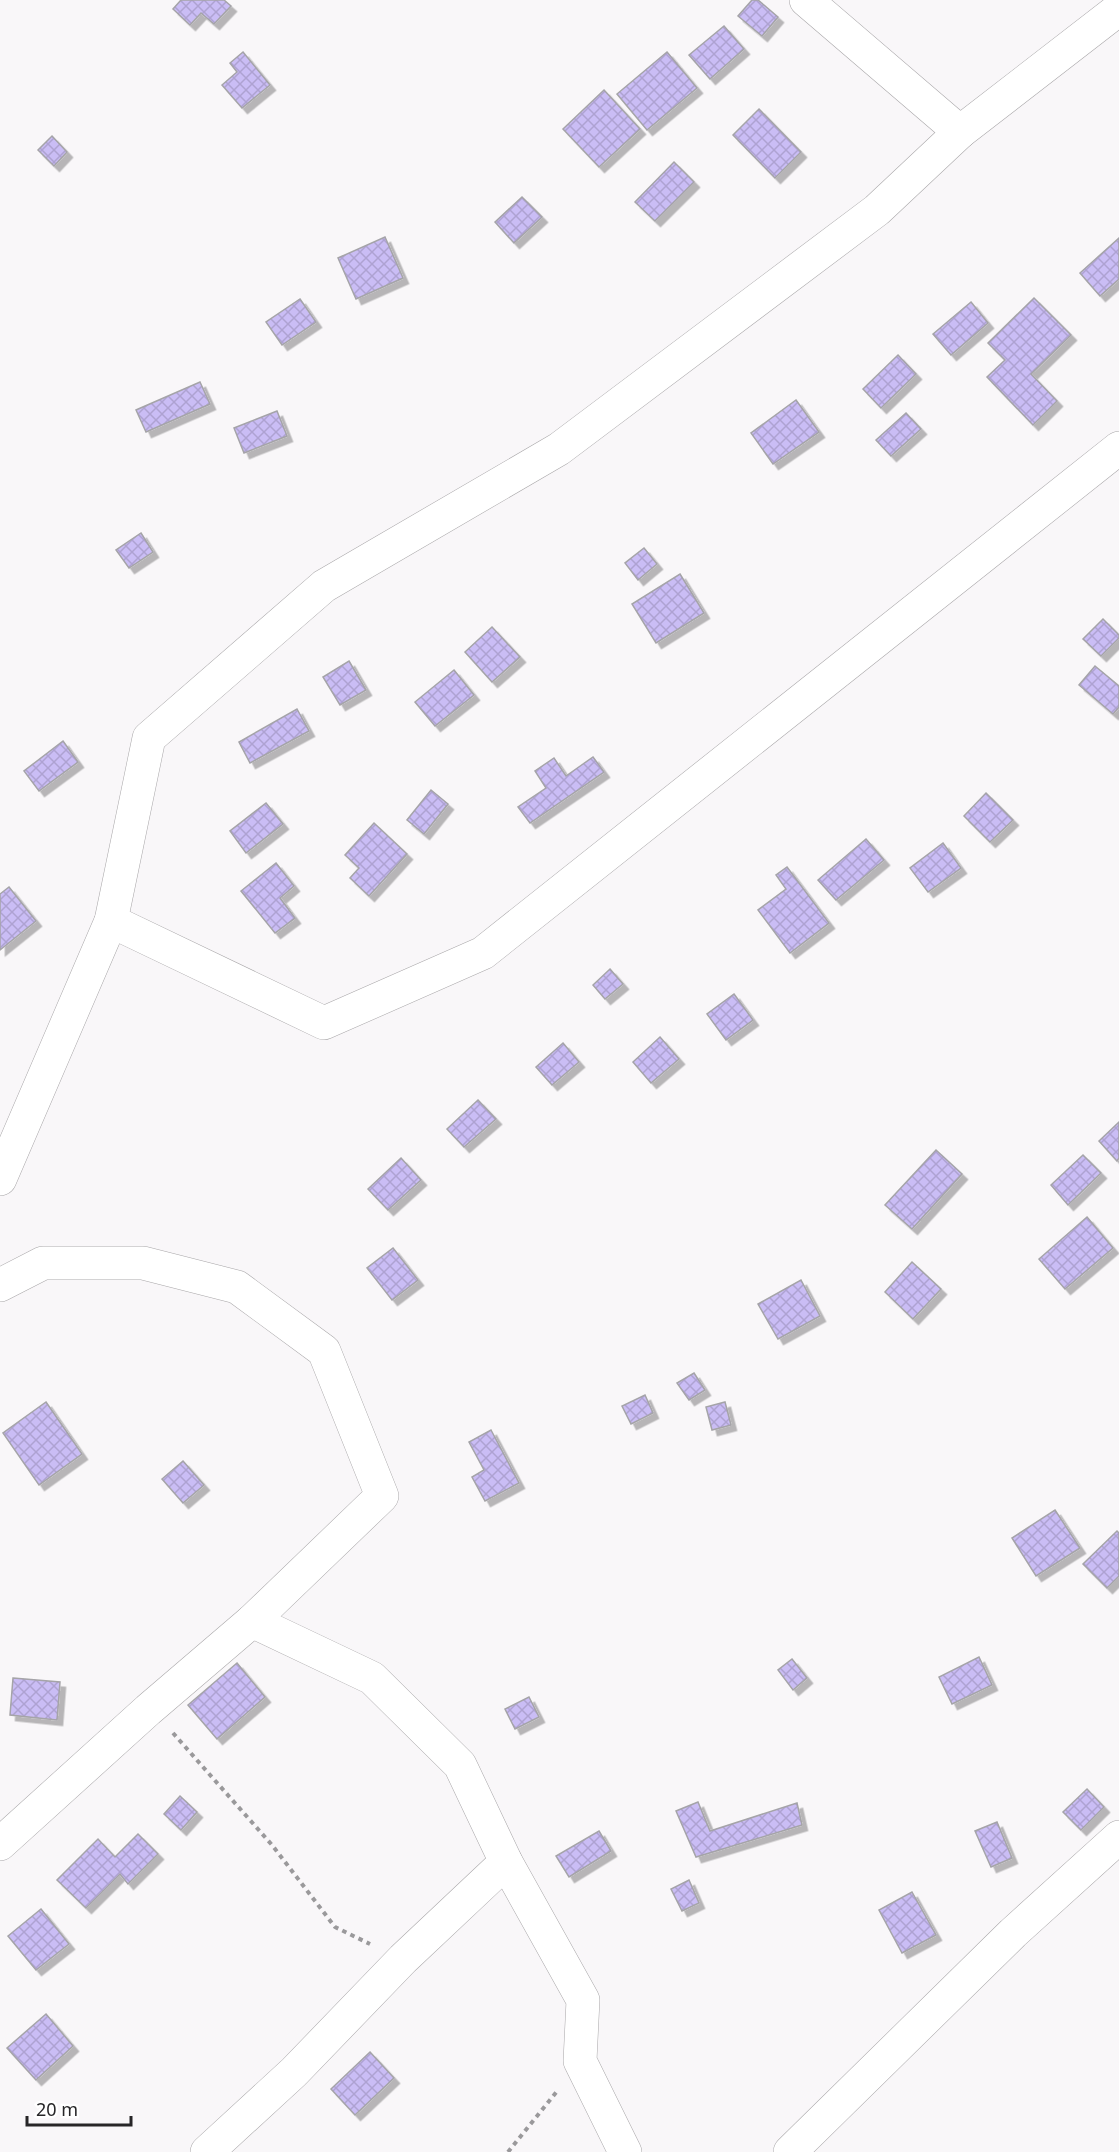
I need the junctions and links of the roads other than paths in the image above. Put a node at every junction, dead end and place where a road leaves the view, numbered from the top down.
1 (806, 0) edge
2 (1117, 14) edge
3 (960, 132) junction
4 (1119, 448) edge
5 (111, 921) junction
6 (0, 1179) edge
7 (0, 1285) edge
8 (252, 1621) junction
9 (1119, 1837) edge
10 (0, 1844) edge
11 (506, 1862) junction
12 (207, 2152) edge
13 (625, 2152) edge
14 (790, 2152) edge

1 - 3 street
2 - 3 street
3 - 5 street
4 - 5 street
5 - 6 street
7 - 8 street
8 - 10 street
8 - 11 street
9 - 14 street
11 - 12 street
11 - 13 street

